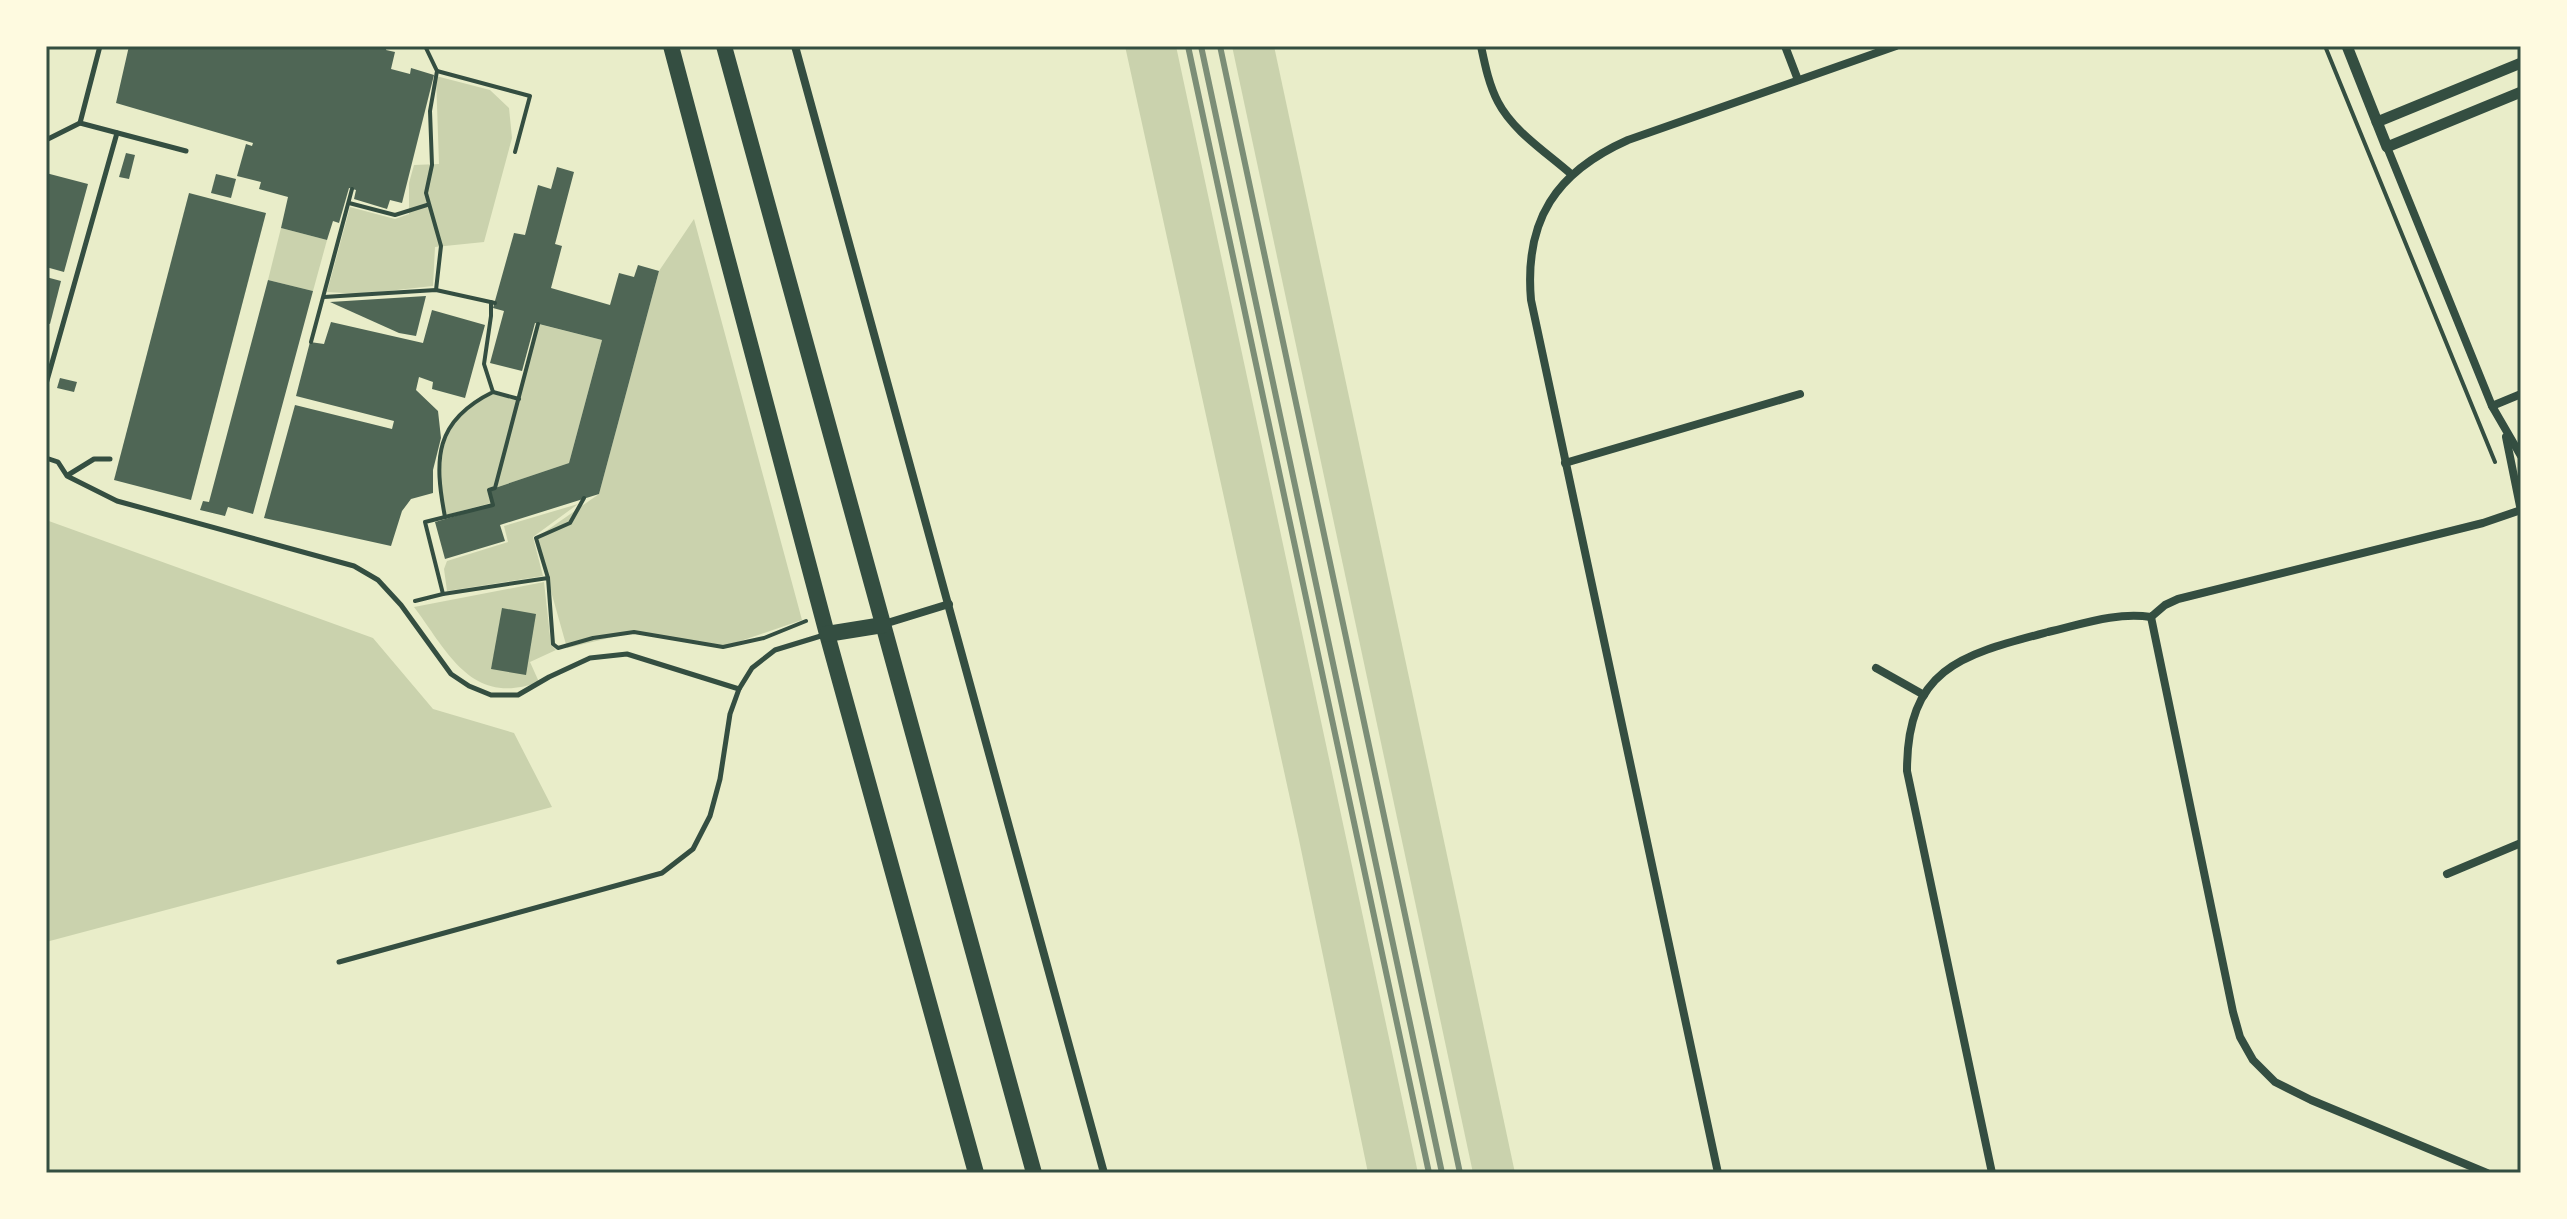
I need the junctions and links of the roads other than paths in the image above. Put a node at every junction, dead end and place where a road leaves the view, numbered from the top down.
1 (100, 46) edge
2 (671, 46) edge
3 (724, 46) edge
4 (795, 46) edge
5 (1481, 46) edge
6 (1785, 46) edge
7 (1896, 46) edge
8 (2347, 46) edge
9 (2521, 63) edge
10 (1798, 80) junction
11 (2521, 92) edge
12 (2377, 122) junction
13 (80, 123) junction
14 (117, 133) junction
15 (46, 140) edge
16 (2387, 147) junction
17 (186, 151) dead end
18 (1571, 174) junction
19 (46, 384) edge
20 (1800, 394) dead end
21 (2521, 394) edge
22 (2492, 406) junction
23 (2505, 432) junction
24 (2521, 456) edge
25 (46, 458) edge
26 (110, 459) dead end
27 (1565, 463) junction
28 (67, 476) junction
29 (2521, 510) edge
30 (949, 604) junction
31 (2151, 617) junction
32 (883, 625) junction
33 (827, 634) junction
34 (1876, 668) dead end
35 (739, 689) junction
36 (1924, 695) junction
37 (2521, 843) edge
38 (2447, 874) dead end
39 (339, 962) dead end
40 (976, 1173) edge
41 (1034, 1173) edge
42 (1104, 1173) edge
43 (1718, 1173) edge
44 (1992, 1173) edge
45 (2487, 1173) edge

1 - 13 lane
2 - 33 highway
3 - 32 highway
4 - 30 street
5 - 18 street
6 - 10 street
7 - 10 street
8 - 12 street
9 - 12 street
10 - 18 street
11 - 16 street
12 - 16 street
13 - 14 lane
13 - 15 lane
14 - 17 lane
14 - 19 lane
16 - 22 street
18 - 27 street
20 - 27 street
21 - 22 street
22 - 23 street
23 - 24 street
23 - 29 street
25 - 28 lane
26 - 28 lane
27 - 43 street
28 - 35 lane
29 - 31 street
30 - 32 street
30 - 42 street
31 - 36 street
31 - 45 street
32 - 33 highway
32 - 41 highway
33 - 35 lane
33 - 40 highway
34 - 36 street
35 - 39 lane
36 - 44 street
37 - 38 street

